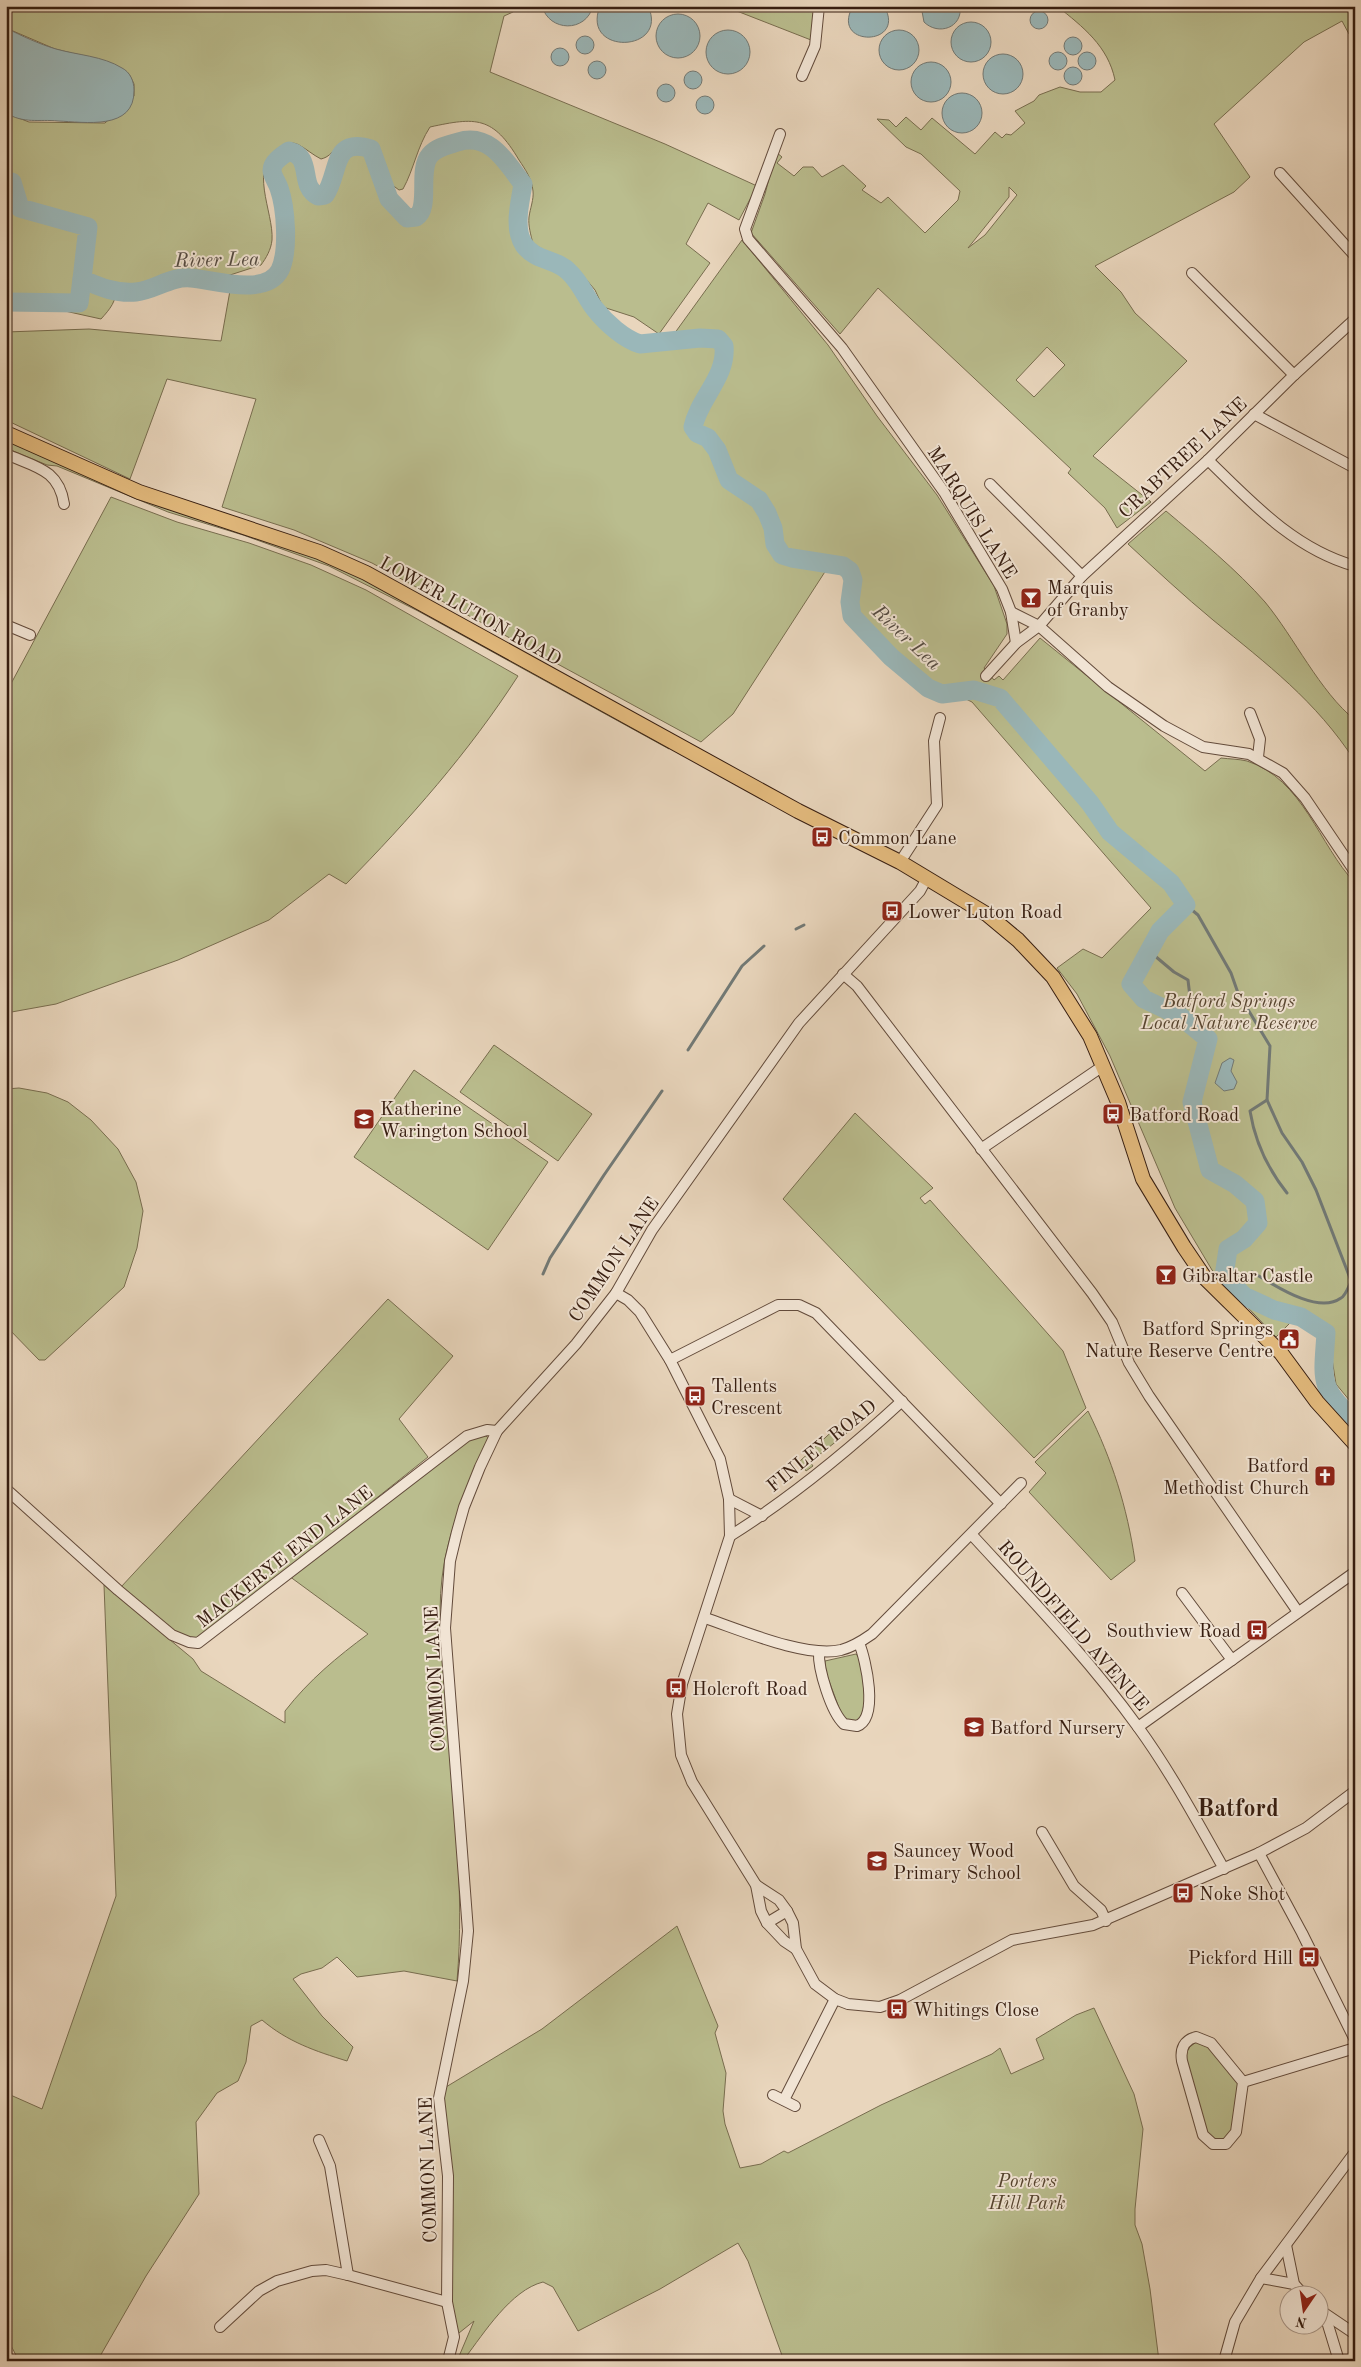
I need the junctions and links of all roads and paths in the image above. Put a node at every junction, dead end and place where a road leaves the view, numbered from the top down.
1 (819, 6) edge
2 (802, 76) dead end
3 (780, 134) dead end
4 (1280, 173) dead end
5 (1355, 256) edge
6 (1192, 273) dead end
7 (1355, 319) edge
8 (1294, 375) junction
9 (1254, 414) junction
10 (6, 433) edge
11 (6, 454) edge
12 (1208, 460) junction
13 (1355, 468) edge
14 (990, 484) dead end
15 (64, 504) dead end
16 (1355, 566) edge
17 (1082, 576) junction
18 (1012, 612) junction
19 (6, 625) edge
20 (1039, 626) junction
21 (30, 635) dead end
22 (1016, 643) junction
23 (986, 676) dead end
24 (1250, 713) dead end
25 (940, 718) dead end
26 (1258, 757) junction
27 (900, 862) junction
28 (1355, 872) edge
29 (927, 878) junction
30 (843, 974) junction
31 (1103, 1066) junction
32 (981, 1149) junction
33 (616, 1293) junction
34 (670, 1360) junction
35 (902, 1401) junction
36 (498, 1431) junction
37 (1355, 1444) edge
38 (1021, 1483) dead end
39 (6, 1489) edge
40 (729, 1499) junction
41 (1002, 1504) junction
42 (762, 1516) junction
43 (972, 1535) junction
44 (730, 1536) junction
45 (1355, 1572) edge
46 (1182, 1592) dead end
47 (1298, 1612) junction
48 (705, 1618) junction
49 (859, 1643) junction
50 (819, 1652) junction
51 (1232, 1660) junction
52 (1138, 1727) junction
53 (1355, 1791) edge
54 (1042, 1832) dead end
55 (1259, 1854) junction
56 (1224, 1869) junction
57 (756, 1885) junction
58 (786, 1910) junction
59 (1106, 1921) junction
60 (767, 1923) junction
61 (796, 1949) junction
62 (835, 1999) junction
63 (1354, 2036) edge
64 (1355, 2048) edge
65 (1243, 2082) junction
66 (774, 2095) dead end
67 (784, 2100) junction
68 (795, 2106) dead end
69 (319, 2140) dead end
70 (1355, 2152) edge
71 (1286, 2245) junction
72 (348, 2275) junction
73 (1261, 2278) junction
74 (1294, 2284) joint
75 (447, 2302) junction
76 (1328, 2316) edge
77 (220, 2327) dead end
78 (1328, 2329) edge
79 (1351, 2332) edge
80 (1332, 2340) junction
81 (448, 2361) edge
82 (1224, 2361) edge
83 (1339, 2361) edge

1 - 2 street
3 - 18 street, MARQUIS LANE
4 - 5 street
6 - 8 street
7 - 8 street, CRABTREE LANE
8 - 9 street, CRABTREE LANE
9 - 12 street, CRABTREE LANE
9 - 13 street
10 - 27 main road, LOWER LUTON ROAD
11 - 15 street
12 - 16 street
12 - 17 street, CRABTREE LANE
14 - 17 street
17 - 20 street, CRABTREE LANE
18 - 20 street
18 - 22 street, MARQUIS LANE
19 - 21 street
20 - 22 street, CRABTREE LANE
20 - 26 street
22 - 23 street, CRABTREE LANE
24 - 26 street
25 - 27 street
26 - 28 street
27 - 29 main road, LOWER LUTON ROAD
29 - 30 street, COMMON LANE
29 - 31 main road, LOWER LUTON ROAD
30 - 32 street
30 - 33 street, COMMON LANE
31 - 32 street
31 - 37 main road, LOWER LUTON ROAD
32 - 47 street
33 - 34 street
33 - 36 street, COMMON LANE
34 - 35 street
34 - 40 street
35 - 41 street
35 - 42 street, FINLEY ROAD
36 - 39 street, MACKERYE END LANE
36 - 75 street, COMMON LANE
38 - 41 street
40 - 42 street, FINLEY ROAD
40 - 44 street
41 - 43 street
42 - 44 street, FINLEY ROAD
43 - 49 street
43 - 52 street, ROUNDFIELD AVENUE
44 - 48 street
45 - 47 street
46 - 51 street
47 - 51 street
48 - 50 street
48 - 57 street
49 - 50 street
49 - 50 street
51 - 52 street
52 - 56 street, ROUNDFIELD AVENUE
53 - 55 street
54 - 59 street
55 - 56 street
55 - 63 street
56 - 59 street
57 - 58 street
57 - 60 street
58 - 60 street
58 - 61 street
59 - 62 street
60 - 61 street
61 - 62 street
62 - 67 street
64 - 65 street
65 - 65 street
66 - 67 street
67 - 68 street
69 - 72 street
70 - 71 street
71 - 73 street
71 - 74 street
72 - 75 street
72 - 77 street
73 - 74 street
73 - 82 street
75 - 81 street, COMMON LANE
76 - 79 street
78 - 80 street
79 - 80 street
80 - 83 street

